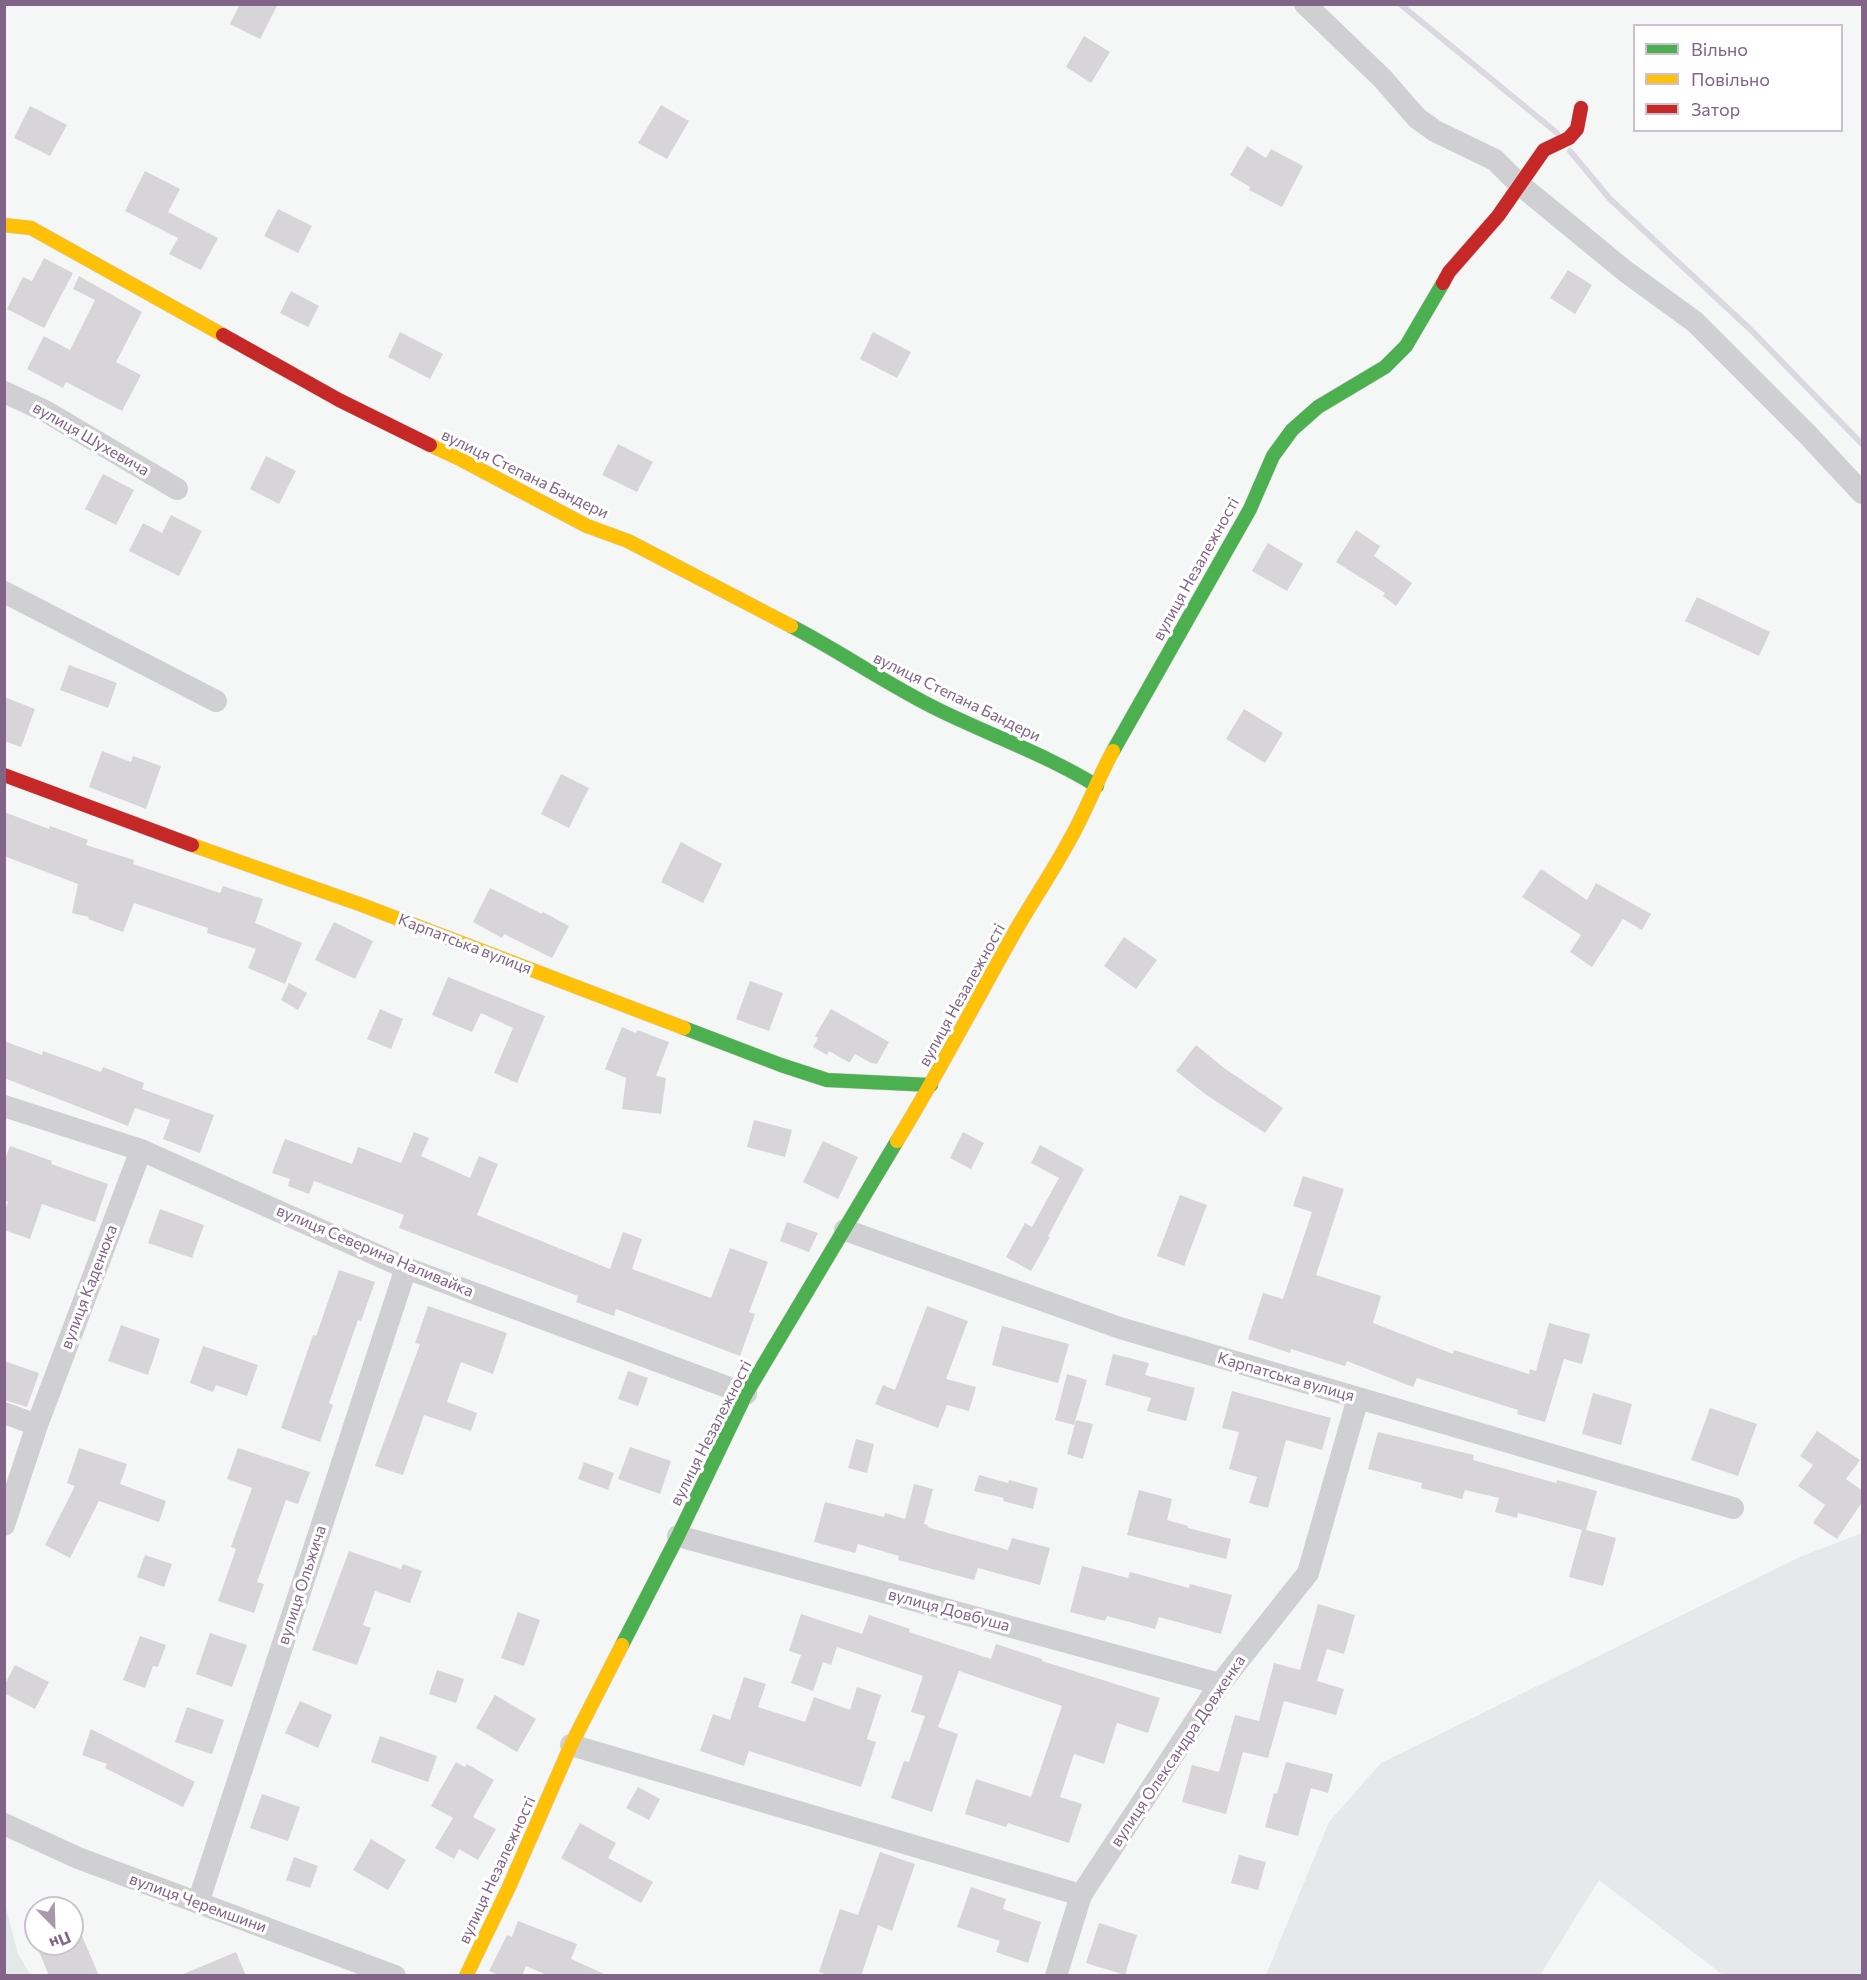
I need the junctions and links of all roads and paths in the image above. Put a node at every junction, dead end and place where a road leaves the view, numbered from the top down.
1 (1305, 4) edge
2 (1581, 108) dead end
3 (1519, 184) junction
4 (4, 225) edge
5 (4, 392) edge
6 (177, 489) dead end
7 (1863, 493) edge
8 (4, 592) edge
9 (216, 701) dead end
10 (4, 775) edge
11 (1097, 786) junction
12 (932, 1085) junction
13 (4, 1106) edge
14 (141, 1150) junction
15 (844, 1230) junction
16 (406, 1268) junction
17 (746, 1394) junction
18 (1358, 1398) junction
19 (4, 1413) edge
20 (37, 1425) junction
21 (1733, 1508) dead end
22 (4, 1525) edge
23 (678, 1536) junction
24 (1220, 1684) junction
25 (571, 1745) junction
26 (4, 1824) edge
27 (1082, 1895) junction
28 (198, 1902) junction
29 (395, 1976) edge
30 (466, 1976) edge
31 (1056, 1976) edge

1 - 3 street
2 - 3 street, вулиця Незалежності
3 - 7 street
3 - 11 street, вулиця Незалежності
4 - 11 street, вулиця Степана Бандери
5 - 6 street, вулиця Шухевича
8 - 9 street
10 - 12 street, Карпатська вулиця
11 - 12 street, вулиця Незалежності
12 - 15 street, вулиця Незалежності
13 - 14 street, вулиця Северина Наливайка
14 - 16 street, вулиця Северина Наливайка
14 - 20 street, вулиця Каденюка
15 - 17 street, вулиця Незалежності
15 - 18 street, Карпатська вулиця
16 - 17 street, вулиця Северина Наливайка
16 - 28 street, вулиця Ольжича
17 - 23 street, вулиця Незалежності
18 - 21 street, Карпатська вулиця
18 - 24 street, вулиця Олександра Довженка
19 - 20 street
20 - 22 street, вулиця Каденюка
23 - 24 street, вулиця Довбуша
23 - 25 street, вулиця Незалежності
24 - 27 street, вулиця Олександра Довженка
25 - 27 street
25 - 30 street, вулиця Незалежності
26 - 28 street, вулиця Черемшини
27 - 31 street, вулиця Олександра Довженка
28 - 29 street, вулиця Черемшини

